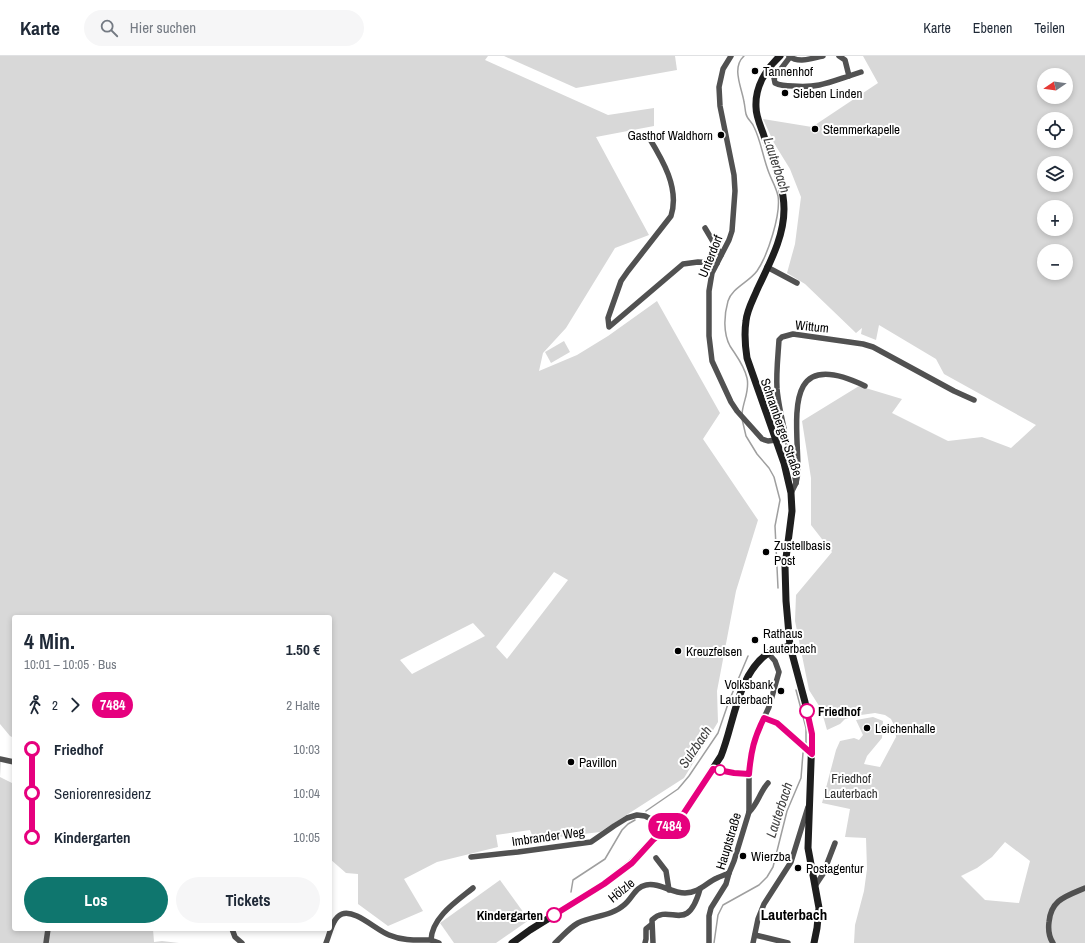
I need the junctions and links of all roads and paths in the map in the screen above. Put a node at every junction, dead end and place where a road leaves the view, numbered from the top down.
1 (731, 56) edge
2 (780, 56) edge
3 (790, 56) edge
4 (823, 56) edge
5 (839, 56) edge
6 (862, 72) dead end
7 (849, 76) junction
8 (648, 136) dead end
9 (705, 228) dead end
10 (721, 255) junction
11 (717, 263) junction
12 (767, 267) junction
13 (797, 282) dead end
14 (865, 386) dead end
15 (974, 400) dead end
16 (776, 440) junction
17 (796, 483) junction
18 (791, 493) junction
19 (790, 646) junction
20 (768, 653) junction
21 (764, 718) junction
22 (812, 754) junction
23 (0, 759) edge
24 (12, 762) edge
25 (713, 769) junction
26 (749, 774) junction
27 (768, 783) dead end
28 (810, 800) junction
29 (749, 812) junction
30 (665, 830) junction
31 (835, 843) dead end
32 (471, 857) dead end
33 (656, 858) dead end
34 (729, 873) junction
35 (815, 886) junction
36 (473, 888) dead end
37 (1085, 888) edge
38 (669, 890) junction
39 (700, 890) junction
40 (651, 925) junction
41 (332, 928) edge
42 (48, 931) edge
43 (233, 931) edge
44 (331, 931) edge
45 (755, 934) junction
46 (431, 940) junction
47 (406, 942) edge
48 (46, 943) edge
49 (242, 943) edge
50 (326, 943) edge
51 (439, 943) edge
52 (512, 943) edge
53 (555, 943) edge
54 (645, 943) edge
55 (653, 943) edge
56 (709, 943) edge
57 (753, 943) edge
58 (788, 943) edge
59 (814, 943) edge
60 (1053, 943) edge

1 - 10 street, Unterdorf
2 - 12 main road, Schramberger Straße
3 - 4 street
3 - 7 street
5 - 7 street
6 - 7 street
8 - 11 street
9 - 10 street
10 - 11 street, Unterdorf
11 - 16 street, Unterdorf
12 - 13 street
12 - 16 main road, Schramberger Straße
14 - 17 street
15 - 17 street, Wittum
16 - 18 main road, Schramberger Straße
17 - 18 street
18 - 19 main road, Schramberger Straße
19 - 20 main road
19 - 22 main road, Schramberger Straße
20 - 21 street, Hauptstraße
20 - 25 main road
21 - 22 street
21 - 26 street, Hauptstraße
22 - 28 main road, Schramberger Straße
23 - 24 street
25 - 26 street
25 - 30 main road
26 - 29 street, Hauptstraße
27 - 29 street
28 - 35 main road, Schramberger Straße
28 - 45 street
29 - 34 street, Hauptstraße
30 - 32 street, Imbrander Weg
30 - 52 main road
31 - 35 street
33 - 38 street
34 - 39 street
34 - 56 street, Hauptstraße
35 - 59 main road, Schramberger Straße
36 - 46 street
37 - 60 street
38 - 39 street, Hölzle
38 - 53 street, Hölzle
39 - 40 street
40 - 54 street
40 - 55 street
41 - 47 street
42 - 48 street
43 - 49 street
44 - 50 street
45 - 57 street
45 - 58 street
46 - 47 street
46 - 51 street

